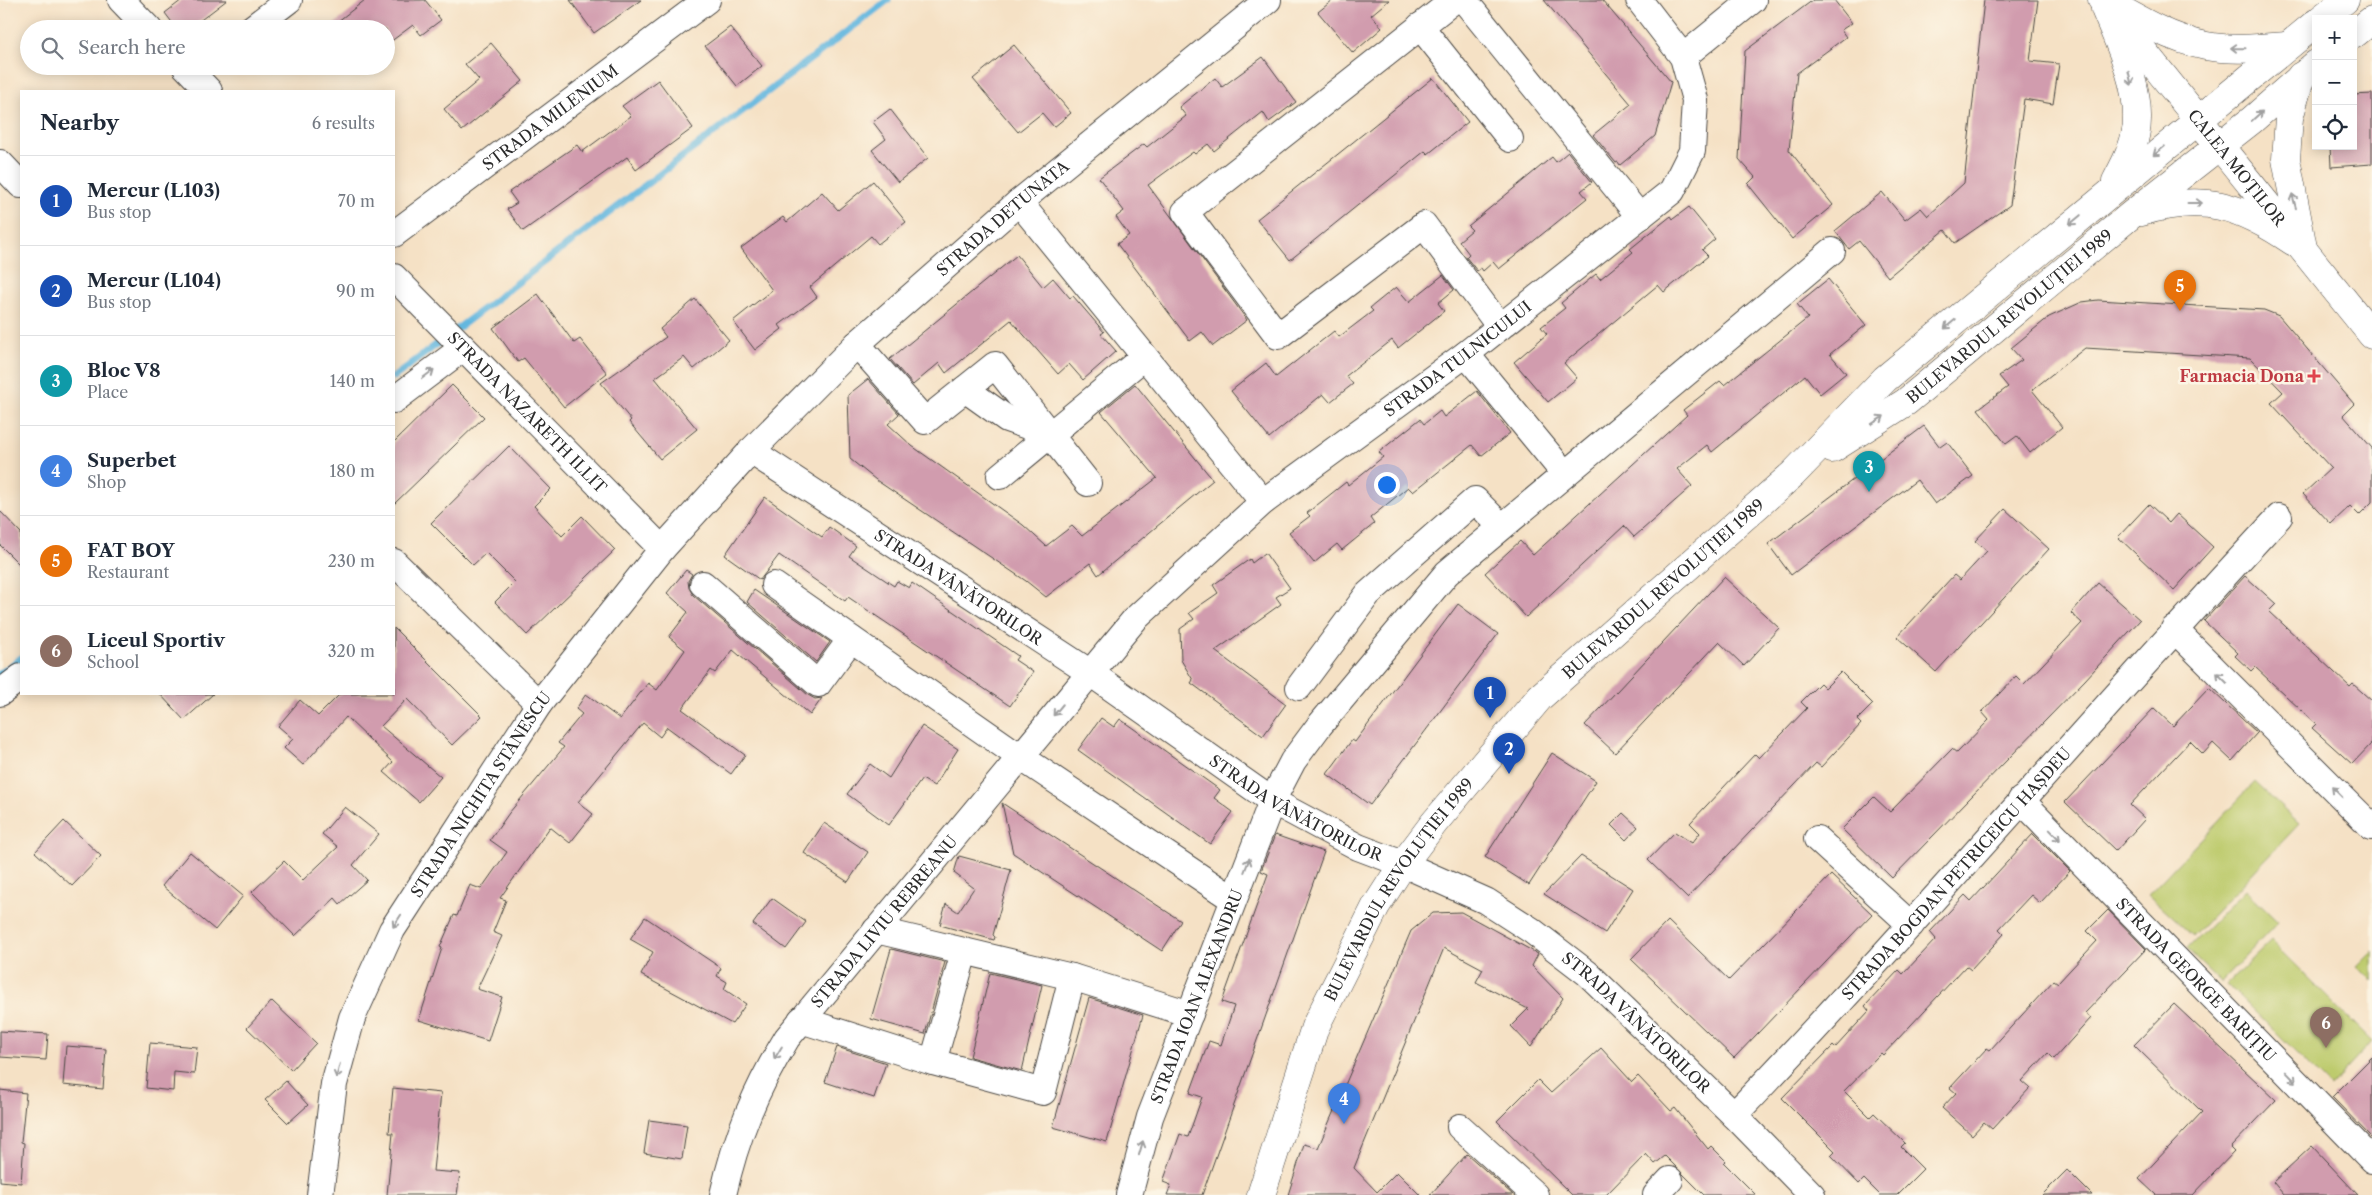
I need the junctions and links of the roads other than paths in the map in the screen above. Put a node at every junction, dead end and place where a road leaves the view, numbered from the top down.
1 (122, 0) edge
2 (289, 0) edge
3 (707, 0) edge
4 (1268, 0) edge
5 (1454, 0) edge
6 (1464, 0) edge
7 (1639, 0) edge
8 (1753, 0) edge
9 (2102, 0) edge
10 (2345, 0) edge
11 (2326, 15) edge
12 (141, 20) edge
13 (263, 20) edge
14 (2372, 20) edge
15 (1420, 26) junction
16 (2312, 26) edge
17 (2357, 32) edge
18 (2287, 46) junction
19 (1683, 57) junction
20 (2308, 69) edge
21 (2197, 120) junction
22 (1510, 139) dead end
23 (2219, 146) junction
24 (0, 163) edge
25 (20, 184) edge
26 (2112, 189) junction
27 (1019, 202) junction
28 (2131, 215) junction
29 (1640, 216) junction
30 (395, 233) edge
31 (2303, 248) junction
32 (1832, 251) dead end
33 (395, 277) edge
34 (1500, 327) junction
35 (2372, 335) edge
36 (857, 344) junction
37 (463, 348) junction
38 (1466, 354) junction
39 (1144, 357) junction
40 (965, 389) junction
41 (395, 399) edge
42 (1050, 434) junction
43 (752, 451) junction
44 (1564, 473) junction
45 (1793, 474) junction
46 (1000, 476) dead end
47 (1088, 483) dead end
48 (1263, 502) junction
49 (2279, 517) dead end
50 (1502, 526) junction
51 (662, 549) junction
52 (395, 563) edge
53 (703, 584) dead end
54 (774, 585) dead end
55 (2174, 629) junction
56 (852, 639) junction
57 (1089, 672) junction
58 (20, 678) edge
59 (1299, 687) dead end
60 (0, 693) edge
61 (539, 704) junction
62 (1020, 756) junction
63 (2021, 800) junction
64 (1272, 801) junction
65 (2372, 827) edge
66 (1817, 839) dead end
67 (1403, 864) junction
68 (1234, 900) junction
69 (1911, 925) junction
70 (876, 930) junction
71 (964, 952) junction
72 (1072, 977) junction
73 (1190, 1014) junction
74 (801, 1020) junction
75 (933, 1062) junction
76 (1734, 1116) junction
77 (1460, 1127) dead end
78 (2372, 1160) edge
79 (320, 1195) edge
80 (723, 1195) edge
81 (1129, 1195) edge
82 (1261, 1195) edge
83 (1535, 1195) edge
84 (1812, 1195) edge

1 - 12 street
2 - 13 street
3 - 30 street, STRADA MILENIUM
4 - 27 street, STRADA DETUNATA
5 - 15 street
6 - 29 street
7 - 19 street, STRADA TULNICULUI
8 - 19 street
18 -> 9 main road
9 - 21 main road, CALEA MOȚILOR
9 -> 26 main road
10 - 11 main road
14 - 17 main road
15 - 22 street
15 - 34 street
16 - 18 main road, BULEVARDUL REVOLUȚIEI 1989
18 - 21 main road, BULEVARDUL REVOLUȚIEI 1989
19 - 29 street, STRADA TULNICULUI
23 -> 20 main road, BULEVARDUL REVOLUȚIEI 1989
31 -> 20 main road
21 - 23 main road, CALEA MOȚILOR
21 -> 26 main road, BULEVARDUL REVOLUȚIEI 1989
23 - 28 main road, BULEVARDUL REVOLUȚIEI 1989
23 - 31 main road, CALEA MOȚILOR
24 - 25 street
26 -> 45 main road, BULEVARDUL REVOLUȚIEI 1989
27 - 36 street, STRADA DETUNATA
27 - 39 street
28 -> 31 main road
45 -> 28 main road, BULEVARDUL REVOLUȚIEI 1989
29 - 34 street, STRADA TULNICULUI
31 - 35 main road, CALEA MOȚILOR
32 - 44 street, STRADA IOAN ALEXANDRU
33 - 37 street, STRADA NAZARETH ILLIT
34 - 38 street, STRADA TULNICULUI
36 - 40 street
36 - 43 street, STRADA DETUNATA
41 -> 37 street
37 - 51 street, STRADA NAZARETH ILLIT
38 - 44 street
38 - 48 street, STRADA TULNICULUI
39 - 42 street
39 - 48 street
40 - 42 street
40 - 42 street
42 - 46 street
42 - 47 street
43 - 51 street, STRADA NICHITA STĂNESCU
43 - 57 street, STRADA VÂNĂTORILOR
44 - 50 street, STRADA IOAN ALEXANDRU
45 - 67 main road, BULEVARDUL REVOLUȚIEI 1989
48 - 57 street, STRADA TULNICULUI
49 - 55 street, STRADA BOGDAN PETRICEICU HAȘDEU
50 - 59 street
50 - 64 street, STRADA IOAN ALEXANDRU
51 - 61 street, STRADA NICHITA STĂNESCU
52 - 61 street
53 - 56 street
54 - 56 street
55 - 63 street, STRADA BOGDAN PETRICEICU HAȘDEU
65 -> 55 street
56 - 62 street
57 -> 62 street, STRADA LIVIU REBREANU
57 - 64 street, STRADA VÂNĂTORILOR
58 - 60 street
61 -> 79 street, STRADA NICHITA STĂNESCU
62 - 68 street
62 - 70 street, STRADA LIVIU REBREANU
63 - 69 street, STRADA BOGDAN PETRICEICU HAȘDEU
63 -> 78 street, STRADA GEORGE BARIȚIU
64 - 67 street, STRADA VÂNĂTORILOR
68 -> 64 street, STRADA IOAN ALEXANDRU
66 - 69 street
67 - 76 street, STRADA VÂNĂTORILOR
67 - 82 main road, BULEVARDUL REVOLUȚIEI 1989
68 - 73 street, STRADA IOAN ALEXANDRU
69 - 76 street, STRADA BOGDAN PETRICEICU HAȘDEU
70 - 71 street
70 - 74 street, STRADA LIVIU REBREANU
71 - 72 street
71 - 75 street
72 - 73 street
72 - 75 street
81 -> 73 street, STRADA IOAN ALEXANDRU
74 - 75 street
74 -> 80 street, STRADA LIVIU REBREANU
76 - 84 street, STRADA VÂNĂTORILOR
77 - 83 street

